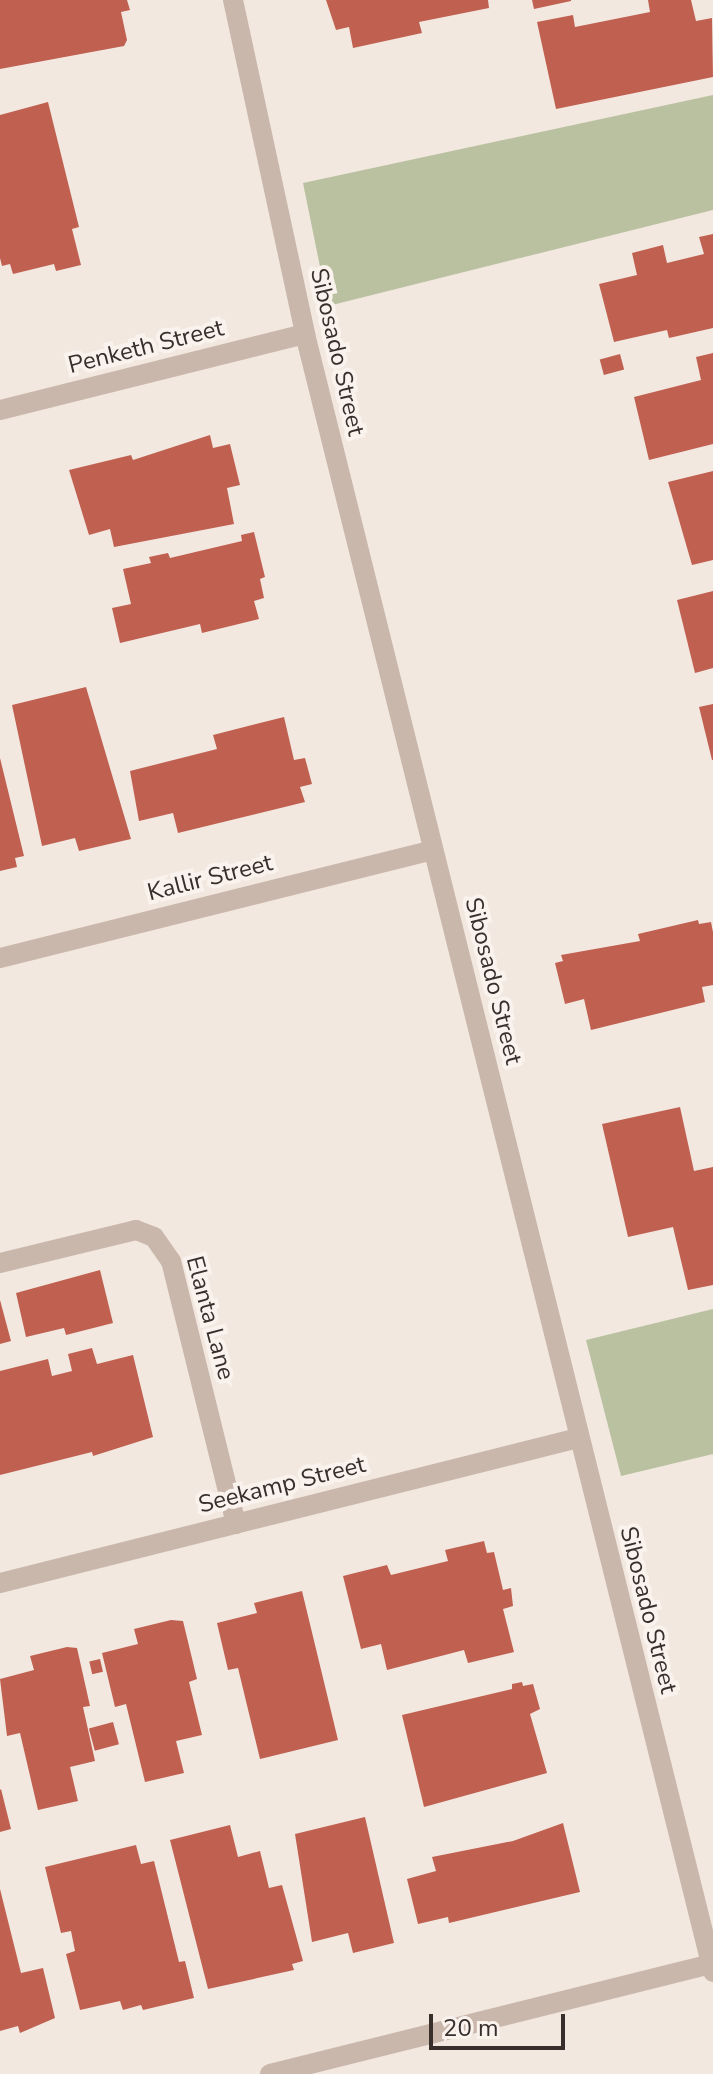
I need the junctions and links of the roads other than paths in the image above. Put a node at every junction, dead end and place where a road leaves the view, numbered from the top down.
1 (233, 0) edge
2 (305, 334) junction
3 (0, 410) edge
4 (433, 850) junction
5 (0, 958) edge
6 (0, 1263) edge
7 (578, 1438) junction
8 (236, 1524) junction
9 (0, 1583) edge
10 (712, 1968) edge
11 (270, 2074) edge

1 - 2 street, Sibosado Street
2 - 3 street, Penketh Street
2 - 4 street, Sibosado Street
4 - 5 street, Kallir Street
4 - 7 street, Sibosado Street
6 - 8 street, Elanta Lane
7 - 8 street, Seekamp Street
7 - 10 street, Sibosado Street
8 - 9 street, Seekamp Street
10 - 11 street

